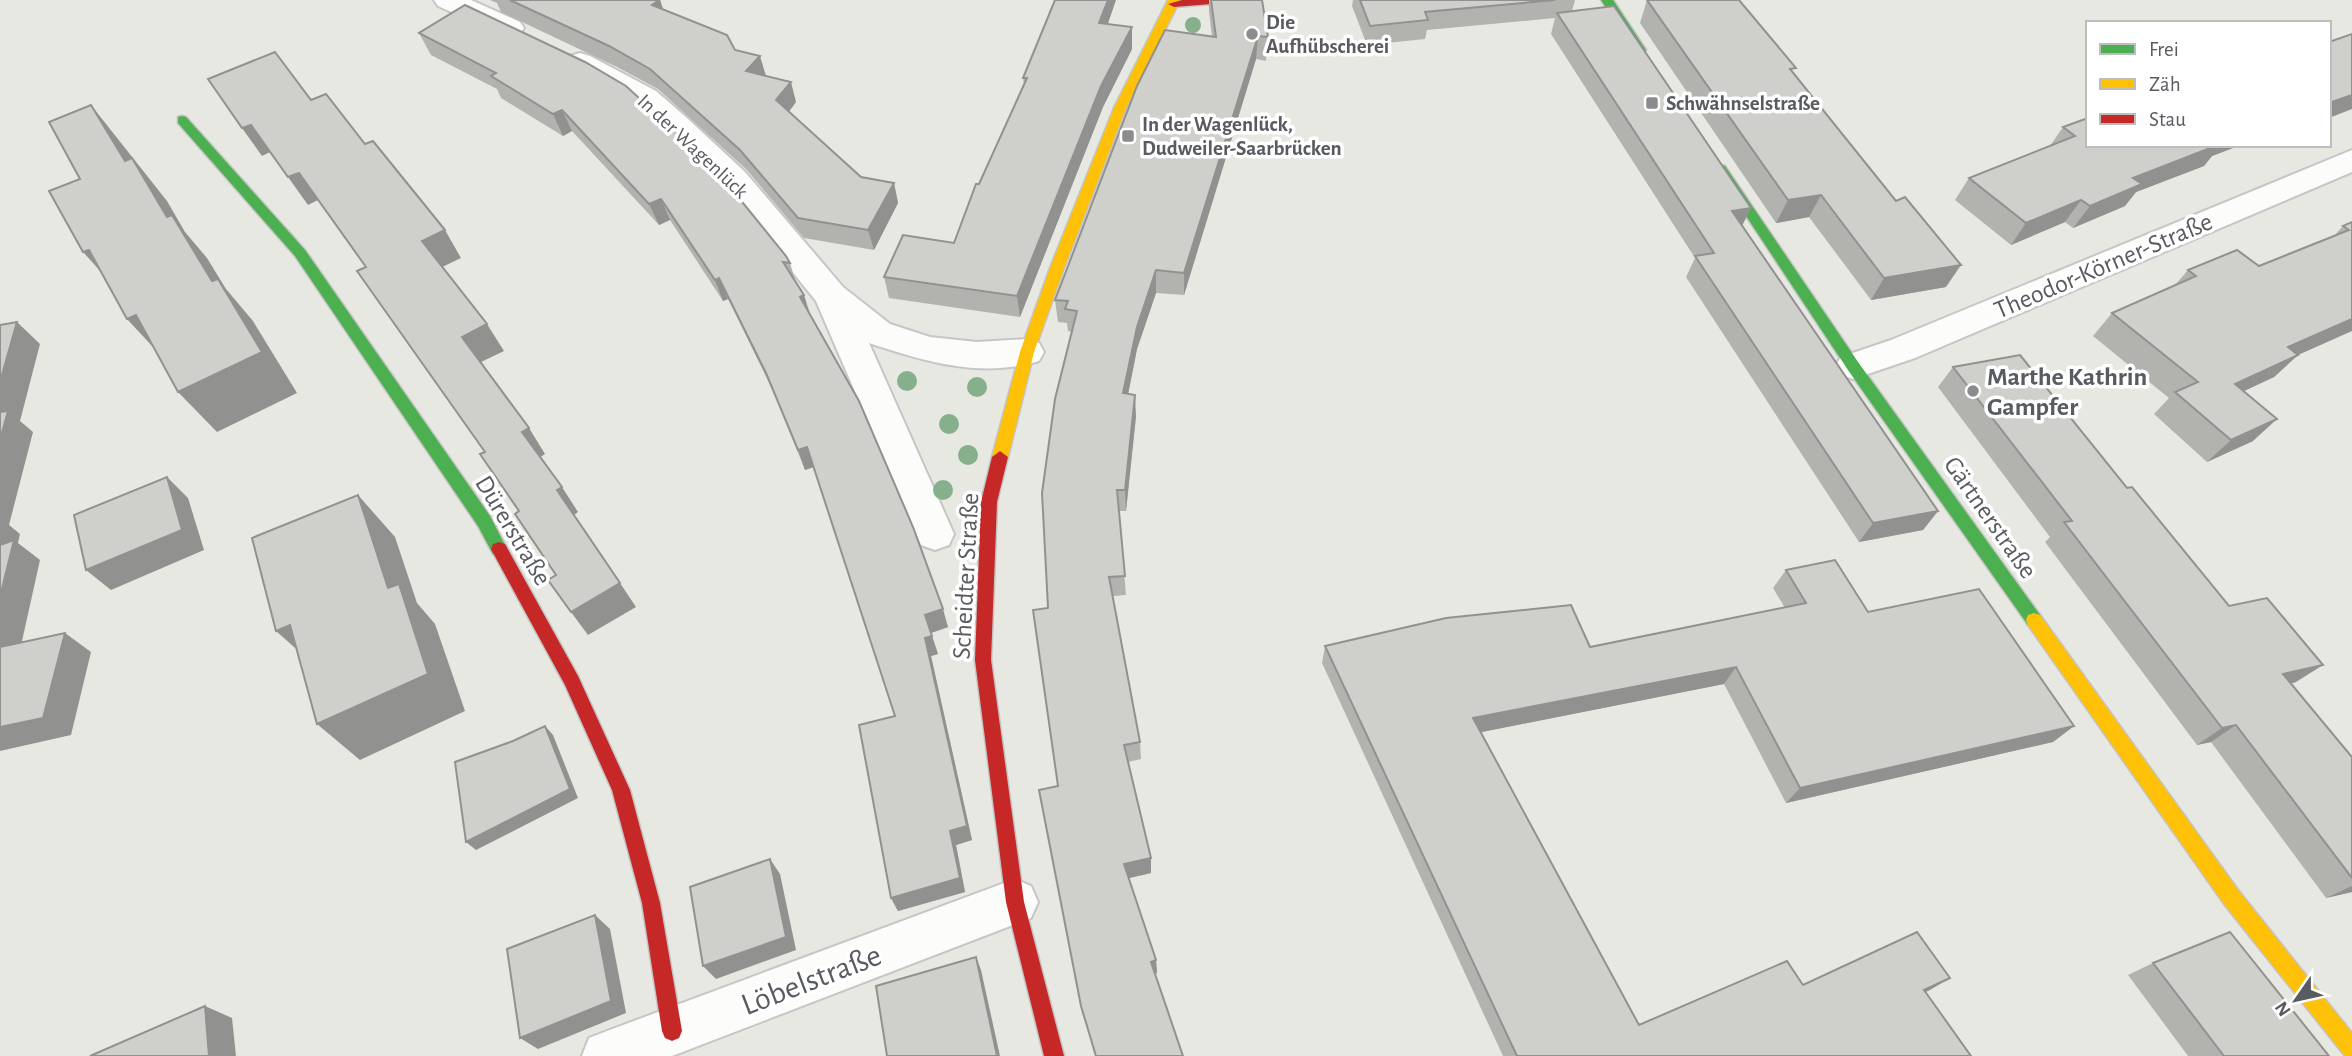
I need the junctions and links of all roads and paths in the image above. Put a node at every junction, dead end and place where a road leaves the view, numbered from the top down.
1 (448, 0) edge
2 (1224, 0) edge
3 (1607, 0) edge
4 (1174, 2) edge
5 (1653, 69) edge
6 (182, 120) dead end
7 (1715, 160) edge
8 (2352, 160) edge
9 (831, 296) junction
10 (1027, 352) junction
11 (1853, 366) junction
12 (934, 534) dead end
13 (1015, 902) junction
14 (672, 1031) junction
15 (2352, 1049) edge
16 (607, 1056) edge
17 (1054, 1056) edge

1 - 9 street, In der Wagenlück
2 - 4 street
3 - 5 street
4 - 10 street, Scheidter Straße
6 - 14 street, Dürerstraße
7 - 11 street, Gärtnerstraße
8 - 11 street, Theodor-Körner-Straße
9 - 10 street, In der Wagenlück
9 - 12 street, In der Wagenlück
10 - 13 street, Scheidter Straße
11 - 15 street, Gärtnerstraße
13 - 14 street, Löbelstraße
13 - 17 street, Scheidter Straße
14 - 16 street, Löbelstraße

